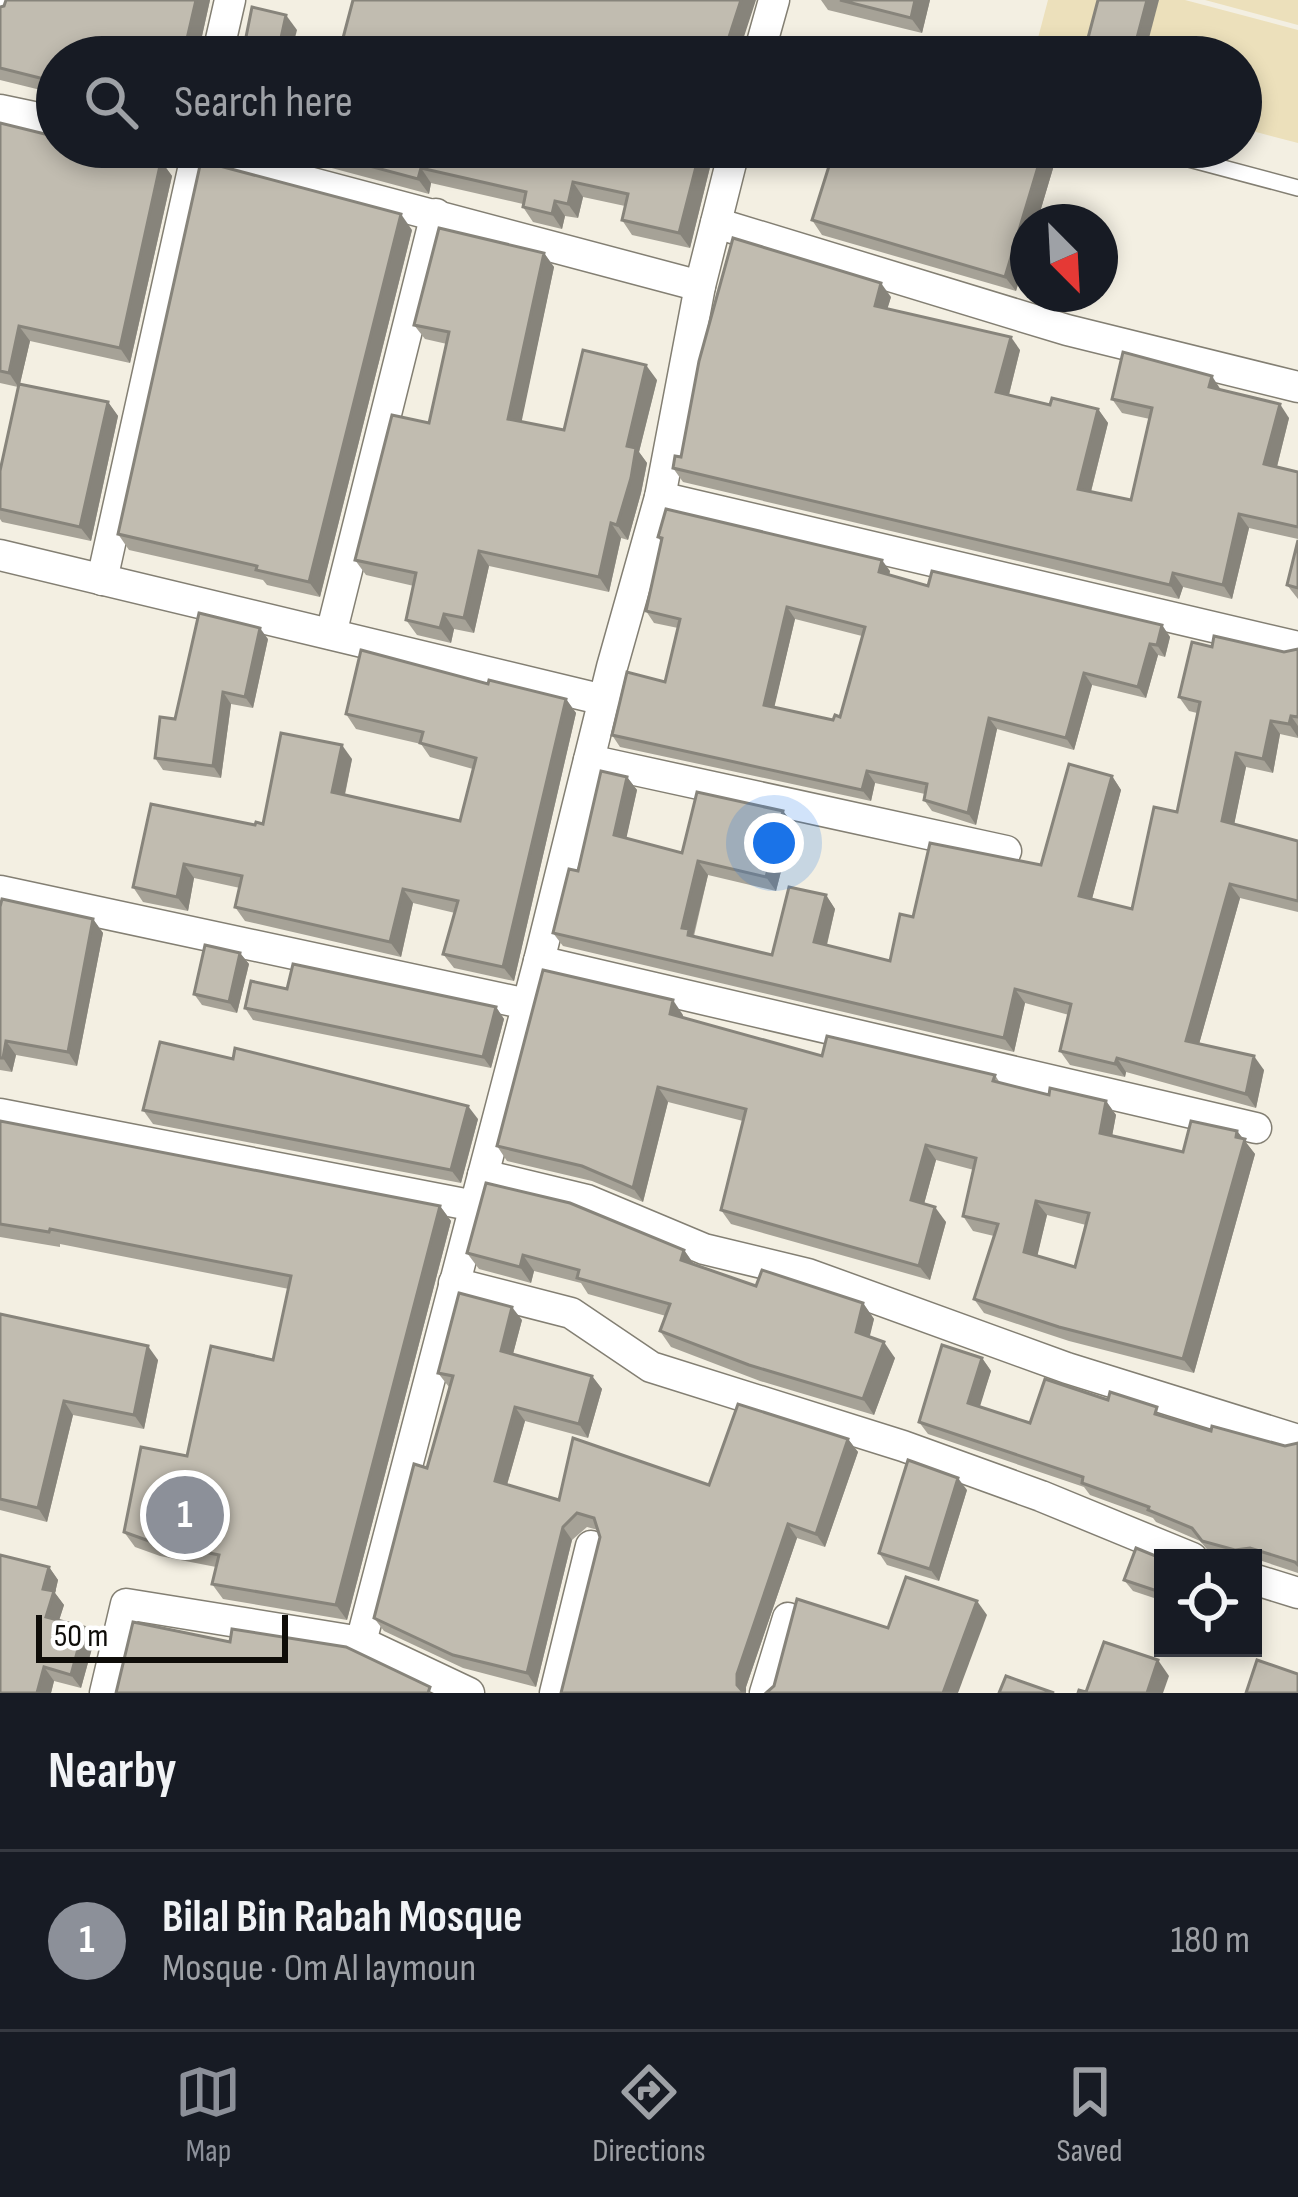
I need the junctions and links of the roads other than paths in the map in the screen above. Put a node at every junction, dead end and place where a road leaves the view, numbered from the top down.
1 (230, 0) edge
2 (773, 0) edge
3 (222, 36) edge
4 (763, 36) edge
5 (0, 110) edge
6 (36, 118) edge
7 (187, 168) edge
8 (265, 168) edge
9 (730, 168) edge
10 (1223, 168) edge
11 (1298, 188) edge
12 (436, 214) junction
13 (716, 224) junction
14 (700, 286) junction
15 (1298, 387) edge
16 (660, 497) junction
17 (0, 555) edge
18 (102, 580) junction
19 (331, 634) junction
20 (1298, 646) edge
21 (604, 700) junction
22 (589, 760) junction
23 (1006, 851) dead end
24 (0, 891) edge
25 (539, 961) junction
26 (527, 1004) junction
27 (0, 1114) edge
28 (1256, 1128) dead end
29 (483, 1175) junction
30 (475, 1206) junction
31 (454, 1283) junction
32 (1298, 1440) edge
33 (591, 1546) edge
34 (1169, 1549) edge
35 (1262, 1582) edge
36 (1298, 1593) edge
37 (788, 1618) edge
38 (361, 1642) junction
39 (106, 1693) edge
40 (470, 1693) edge
41 (555, 1693) edge
42 (764, 1693) edge

1 - 3 street
2 - 4 street
5 - 6 street
7 - 18 street
8 - 12 street
9 - 13 street
10 - 11 lane
12 - 14 street
12 - 19 street
13 - 14 street
13 - 15 street
14 - 16 street
16 - 20 street
16 - 21 street
17 - 18 street
18 - 19 street
19 - 21 street
21 - 22 street
22 - 23 street
22 - 25 street
24 - 26 street
25 - 26 street
25 - 28 street
26 - 29 street
27 - 30 street
29 - 30 street
29 - 32 street
30 - 31 street
31 - 34 street
31 - 38 street
33 - 41 street
35 - 36 street
37 - 42 street
38 - 39 street
38 - 40 street

